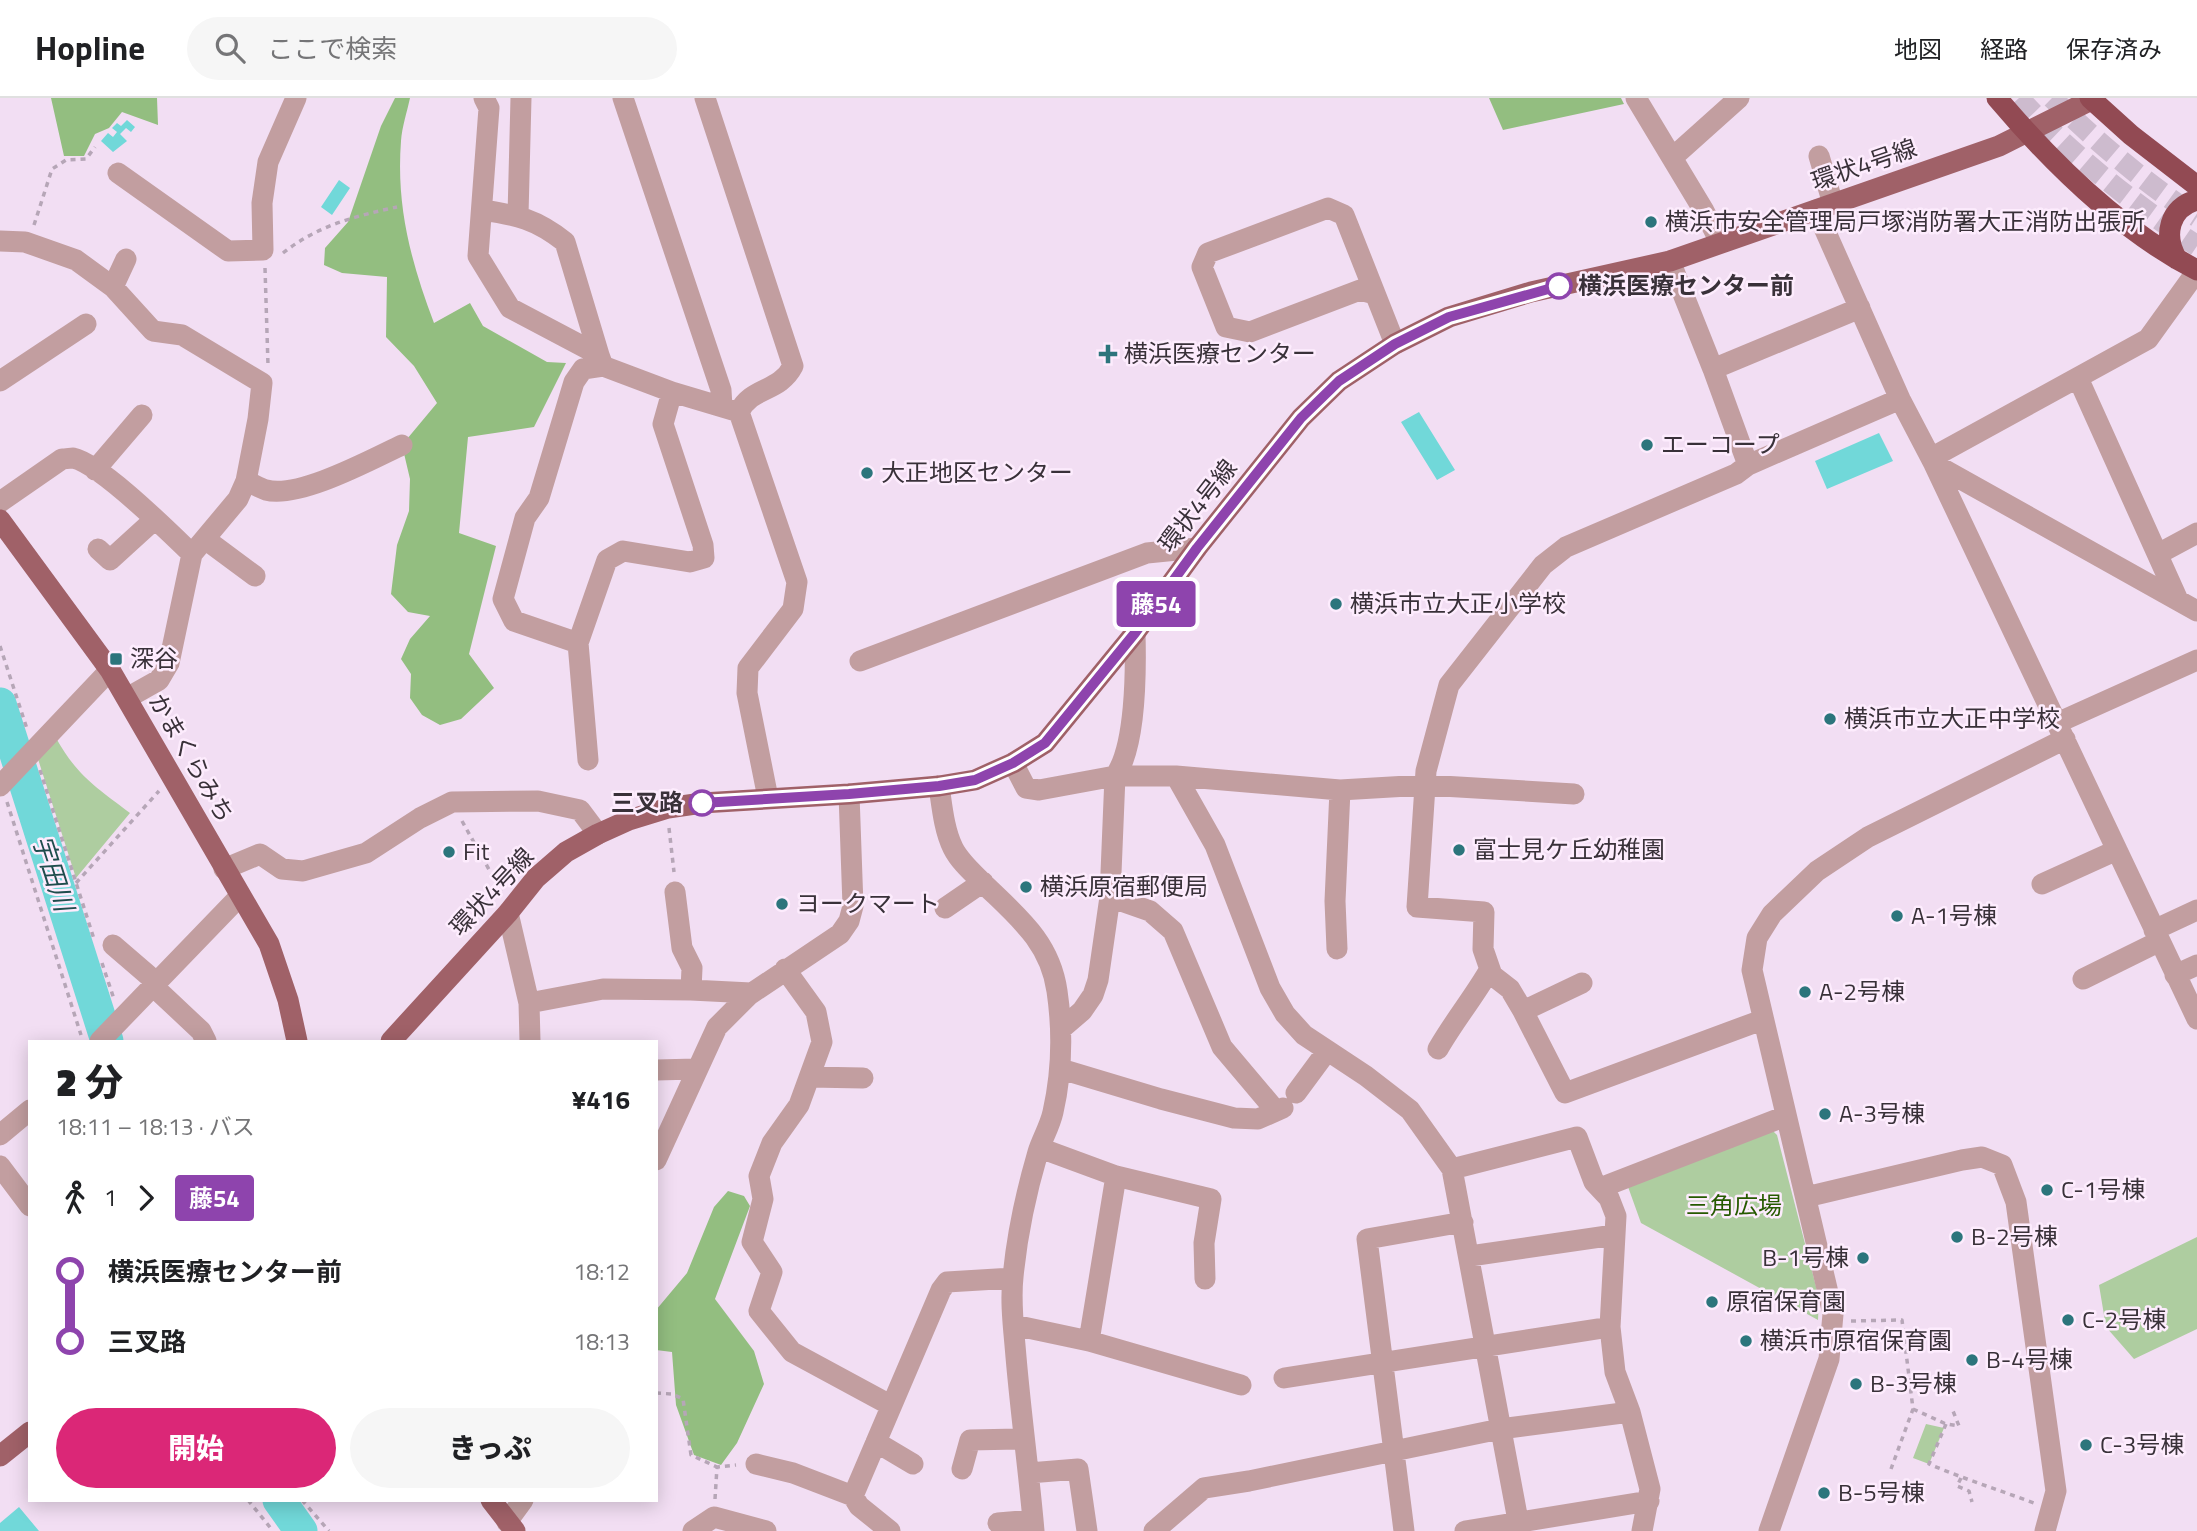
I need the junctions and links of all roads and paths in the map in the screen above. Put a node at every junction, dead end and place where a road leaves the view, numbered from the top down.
1 (296, 98) edge
2 (484, 98) edge
3 (521, 98) edge
4 (624, 98) edge
5 (705, 98) edge
6 (1636, 98) edge
7 (1739, 98) edge
8 (1997, 98) edge
9 (2093, 99) edge
10 (2026, 133) junction
11 (95, 147) dead end
12 (1819, 156) dead end
13 (1672, 159) junction
14 (118, 173) dead end
15 (2197, 186) edge
16 (2197, 200) edge
17 (397, 207) dead end
18 (1825, 207) junction
19 (482, 210) junction
20 (519, 215) junction
21 (0, 241) edge
22 (25, 242) junction
23 (1720, 242) junction
24 (270, 258) junction
25 (126, 259) dead end
26 (2177, 259) junction
27 (1670, 261) junction
28 (2197, 270) edge
29 (113, 288) junction
30 (1375, 294) junction
31 (1860, 308) junction
32 (86, 324) dead end
33 (1395, 344) junction
34 (601, 360) junction
35 (1713, 369) junction
36 (2078, 378) junction
37 (0, 381) edge
38 (262, 383) junction
39 (672, 392) junction
40 (1900, 399) junction
41 (730, 410) junction
42 (142, 415) dead end
43 (402, 445) dead end
44 (1932, 461) junction
45 (1748, 465) junction
46 (95, 470) junction
47 (246, 481) junction
48 (0, 502) edge
49 (155, 519) junction
50 (0, 520) edge
51 (2197, 533) edge
52 (198, 547) junction
53 (1197, 548) junction
54 (98, 549) dead end
55 (2158, 554) junction
56 (255, 576) dead end
57 (2178, 600) junction
58 (2197, 611) edge
59 (1135, 633) junction
60 (578, 643) junction
61 (0, 646) edge
62 (2197, 660) edge
63 (860, 661) dead end
64 (110, 670) junction
65 (127, 698) junction
66 (2061, 731) junction
67 (31, 753) junction
68 (588, 760) dead end
69 (1013, 763) junction
70 (1115, 776) junction
71 (1176, 776) junction
72 (172, 778) junction
73 (4, 782) edge
74 (1425, 785) junction
75 (939, 786) junction
76 (1340, 790) junction
77 (849, 794) junction
78 (1574, 794) dead end
79 (768, 798) junction
80 (452, 802) junction
81 (668, 808) junction
82 (598, 834) junction
83 (2117, 850) junction
84 (224, 869) junction
85 (983, 882) junction
86 (76, 883) junction
87 (2042, 884) dead end
88 (675, 892) joint
89 (240, 896) junction
90 (1110, 897) junction
91 (945, 908) dead end
92 (511, 909) junction
93 (2197, 910) edge
94 (2157, 936) junction
95 (103, 949) junction
96 (1337, 949) dead end
97 (2197, 965) edge
98 (1490, 969) junction
99 (785, 970) junction
100 (2175, 975) junction
101 (2084, 979) dead end
102 (1583, 983) dead end
103 (155, 984) junction
104 (691, 990) junction
105 (751, 993) junction
106 (529, 1003) junction
107 (1523, 1011) junction
108 (2196, 1016) edge
109 (1762, 1020) junction
110 (118, 1021) junction
111 (1061, 1029) junction
112 (83, 1040) edge
113 (101, 1040) edge
114 (206, 1040) edge
115 (297, 1040) edge
116 (391, 1040) edge
117 (530, 1040) edge
118 (1438, 1049) dead end
119 (1327, 1051) junction
120 (696, 1069) junction
121 (1061, 1069) junction
122 (658, 1070) edge
123 (810, 1077) junction
124 (863, 1078) dead end
125 (1285, 1104) junction
126 (28, 1112) edge
127 (1786, 1116) junction
128 (0, 1135) edge
129 (1040, 1148) junction
130 (658, 1155) edge
131 (0, 1166) edge
132 (1452, 1169) junction
133 (1116, 1176) junction
134 (1600, 1188) junction
135 (1806, 1197) junction
136 (28, 1203) edge
137 (1463, 1222) junction
138 (1614, 1235) junction
139 (1470, 1256) junction
140 (1013, 1278) junction
141 (1205, 1279) dead end
142 (1833, 1321) junction
143 (1014, 1325) junction
144 (1610, 1326) junction
145 (1089, 1341) junction
146 (1484, 1345) junction
147 (1383, 1361) junction
148 (1284, 1378) dead end
149 (1241, 1385) dead end
150 (658, 1393) edge
151 (890, 1405) junction
152 (1913, 1409) junction
153 (1630, 1412) junction
154 (1953, 1412) dead end
155 (1946, 1424) junction
156 (1500, 1429) junction
157 (28, 1434) edge
158 (1023, 1439) junction
159 (876, 1442) junction
160 (1393, 1450) junction
161 (0, 1456) edge
162 (756, 1464) joint
163 (913, 1464) dead end
164 (717, 1466) junction
165 (962, 1469) dead end
166 (1891, 1469) dead end
167 (1029, 1473) junction
168 (1961, 1478) junction
169 (853, 1496) junction
170 (1649, 1501) junction
171 (250, 1502) edge
172 (305, 1502) edge
173 (493, 1502) edge
174 (522, 1502) edge
175 (1972, 1502) dead end
176 (2052, 1510) junction
177 (715, 1517) junction
178 (998, 1523) dead end
179 (1033, 1525) edge
180 (511, 1526) edge
181 (1520, 1527) edge
182 (273, 1531) edge
183 (329, 1531) edge
184 (693, 1531) edge
185 (766, 1531) edge
186 (890, 1531) edge
187 (1087, 1531) edge
188 (1154, 1531) edge
189 (1405, 1531) edge
190 (1465, 1531) edge
191 (1642, 1531) edge
192 (1769, 1531) edge
193 (2045, 1531) edge

1 - 24 street
2 - 19 street
3 - 20 street
4 - 41 street
5 - 41 street
6 - 13 street
7 - 13 street
8 - 10 highway
9 - 10 main road, 環状4号線
9 - 15 highway
10 - 18 main road, 環状4号線
10 - 26 highway
11 - 22 path
12 - 18 street
13 - 23 street
14 - 24 street
16 - 26 highway
17 - 24 path
18 - 23 main road, 環状4号線
18 - 31 street
19 - 20 street
19 - 34 street
20 - 34 street
21 - 22 street
22 - 29 street
23 - 27 main road, 環状4号線
24 - 38 path
25 - 29 street
26 - 28 highway
27 - 33 main road, 環状4号線
27 - 35 street
28 - 36 street
29 - 38 street
30 - 30 street
30 - 33 street
31 - 35 street
31 - 40 street
32 - 37 street
33 - 53 main road, 環状4号線
34 - 39 street
34 - 60 street
35 - 45 street
36 - 44 street
36 - 55 street
38 - 47 street
39 - 41 street
39 - 60 street
40 - 44 street
40 - 45 street
41 - 79 street
42 - 46 street
43 - 47 street
44 - 57 street
44 - 66 street
45 - 74 street
46 - 48 street
46 - 49 street
47 - 52 street
49 - 52 street
49 - 54 street
50 - 64 main road, かまくらみち
51 - 55 street
52 - 56 street
52 - 65 street
53 - 59 main road, 環状4号線
53 - 63 street
55 - 57 street
57 - 58 street
59 - 69 main road, 環状4号線
59 - 70 street
60 - 68 street
61 - 67 path
62 - 66 street
64 - 65 main road, かまくらみち
64 - 67 street
65 - 72 main road, かまくらみち
66 - 83 street
66 - 109 street
67 - 73 street
67 - 86 path
69 - 70 street
69 - 75 main road, 環状4号線
70 - 71 street
70 - 90 street
71 - 76 street
71 - 119 street
72 - 84 main road, かまくらみち
72 - 86 path
73 - 112 path
74 - 76 street
74 - 78 street
74 - 98 street
75 - 77 main road, 環状4号線
75 - 85 street
76 - 96 street
77 - 79 main road, 環状4号線
77 - 99 street
79 - 81 main road, 環状4号線
80 - 82 street
80 - 84 street
80 - 92 path
81 - 82 main road, 環状4号線
81 - 88 path
82 - 92 main road, 環状4号線
83 - 87 street
83 - 94 street
84 - 89 main road, かまくらみち
85 - 91 street
85 - 111 street
86 - 95 path
88 - 104 street
89 - 103 street
89 - 115 main road, かまくらみち
90 - 111 street
90 - 125 street
92 - 106 street
92 - 116 main road, 環状4号線
93 - 94 street
94 - 100 street
94 - 101 street
95 - 103 street
95 - 110 path
97 - 100 street
98 - 107 street
98 - 118 street
99 - 105 street
99 - 123 street
100 - 108 street
102 - 107 street
103 - 110 street
103 - 114 street
104 - 105 street
104 - 106 street
105 - 120 street
106 - 117 street
107 - 109 street
109 - 127 street
110 - 113 street
111 - 121 street
119 - 125 street
119 - 132 street
120 - 122 street
120 - 130 street
121 - 125 street
121 - 129 street
123 - 124 street
123 - 151 street
126 - 128 street
127 - 134 street
127 - 135 street
129 - 133 street
129 - 140 street
131 - 136 street
132 - 134 street
132 - 137 street
133 - 141 street
133 - 145 street
134 - 138 street
135 - 142 street
135 - 176 street
137 - 139 street
137 - 147 street
138 - 139 street
138 - 144 street
139 - 146 street
140 - 143 street
140 - 151 street
142 - 152 path
142 - 192 street
143 - 145 street
143 - 158 street
144 - 146 street
144 - 153 street
145 - 149 street
146 - 147 street
146 - 156 street
147 - 148 street
147 - 160 street
150 - 164 path
151 - 159 street
152 - 155 path
152 - 166 path
153 - 156 street
153 - 170 street
154 - 155 path
155 - 168 path
156 - 160 street
156 - 181 street
157 - 161 main road
158 - 165 street
158 - 167 street
159 - 163 street
159 - 169 street
160 - 188 street
160 - 189 street
162 - 164 path
162 - 169 street
164 - 177 path
167 - 179 street
167 - 187 street
168 - 175 path
168 - 176 path
169 - 186 street
170 - 181 street
170 - 191 street
171 - 182 path
172 - 183 path
173 - 180 main road
174 - 180 street
176 - 193 street
177 - 184 street
177 - 185 street
178 - 179 street
181 - 190 street

